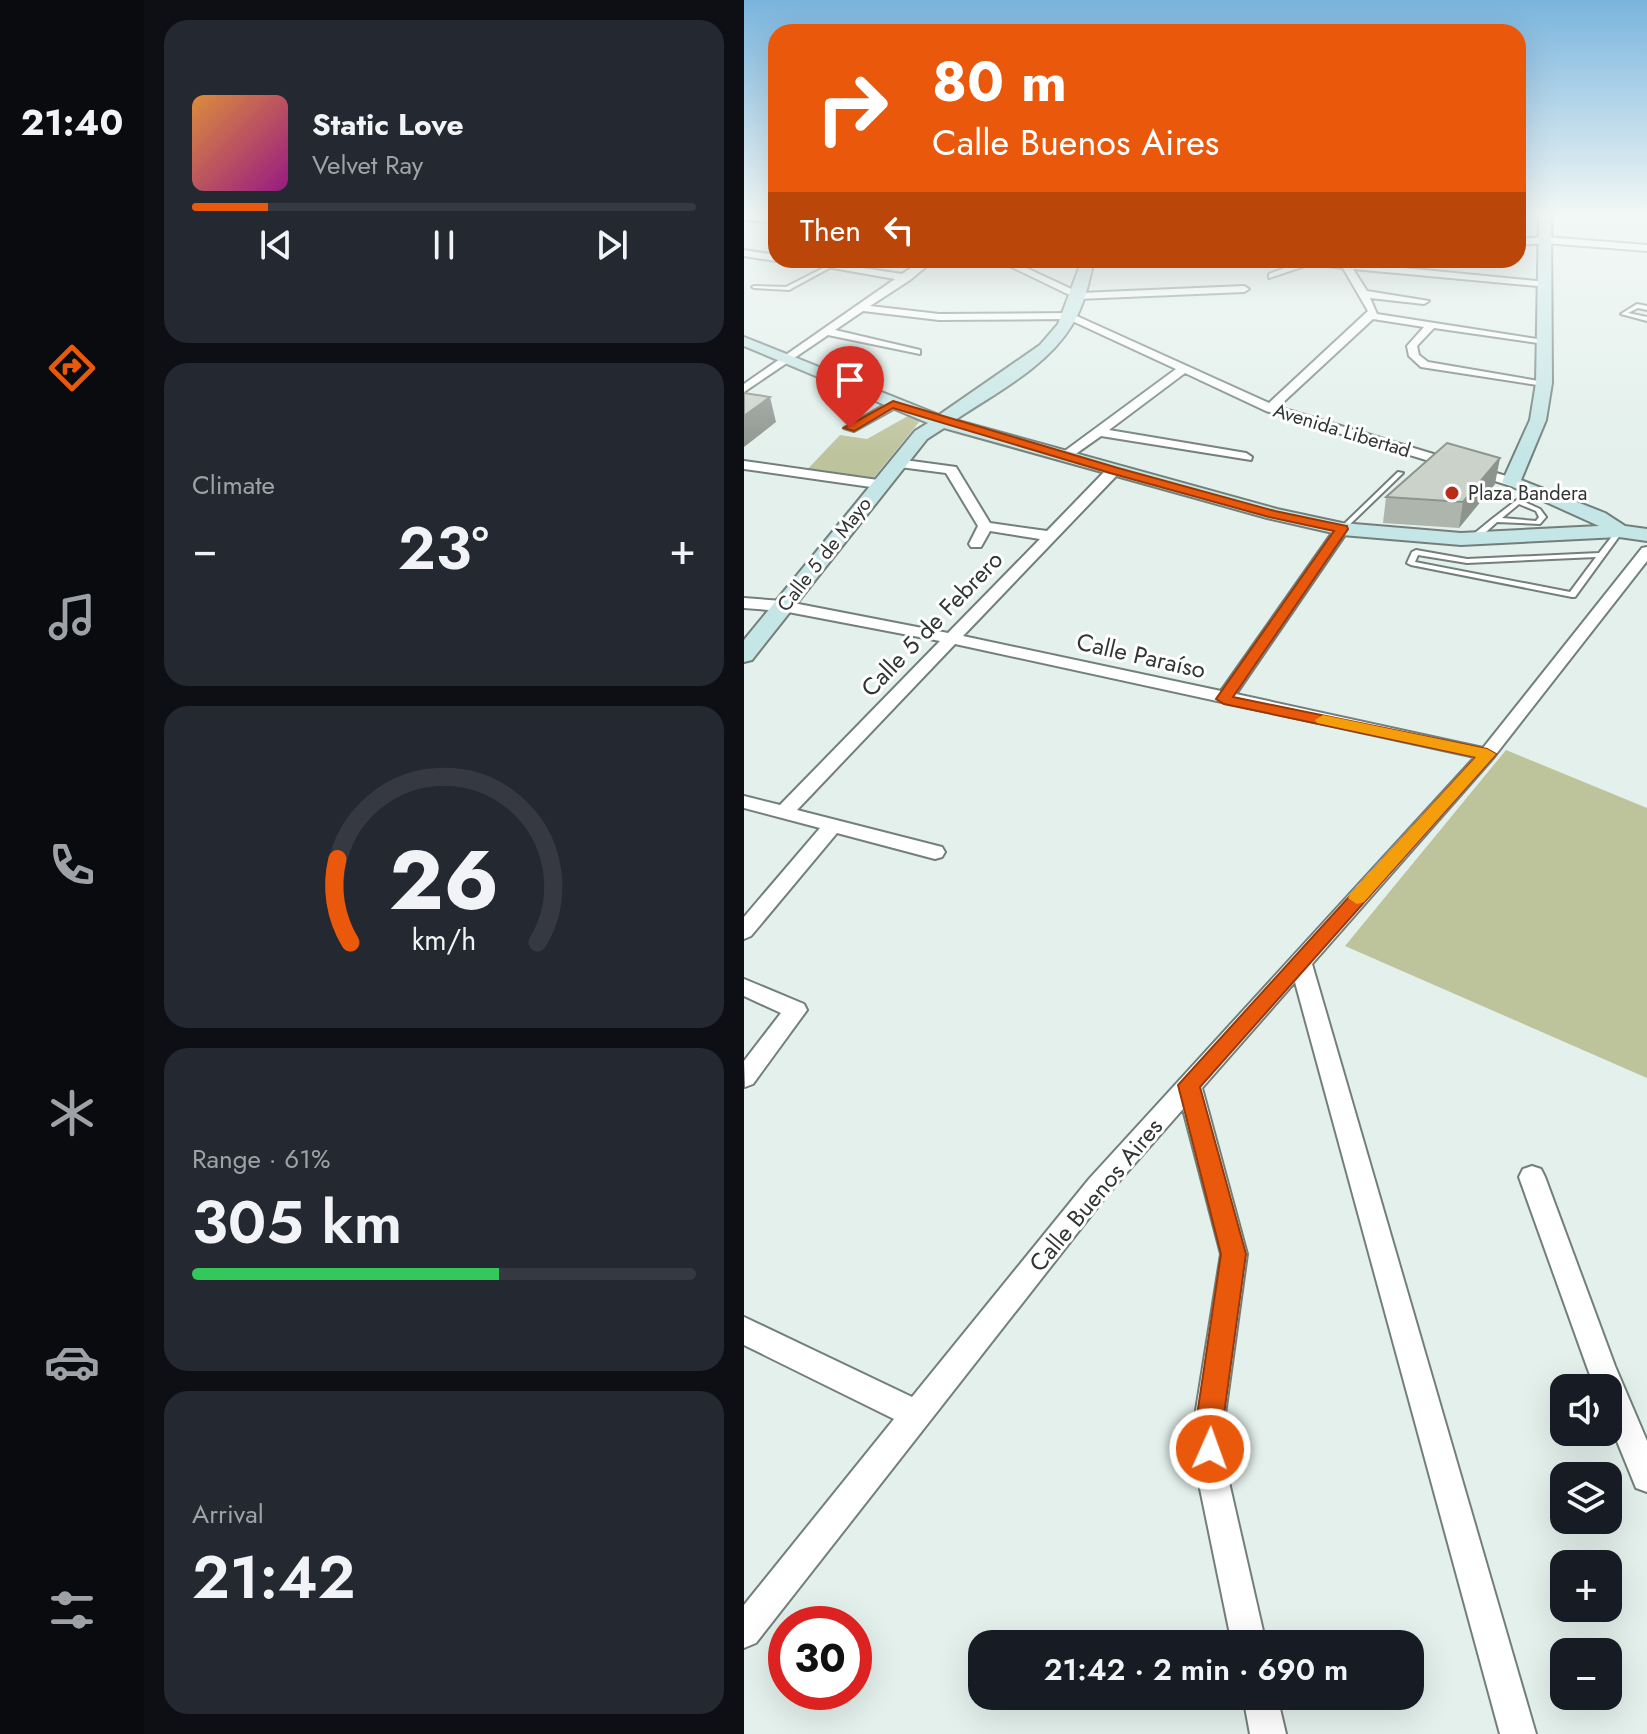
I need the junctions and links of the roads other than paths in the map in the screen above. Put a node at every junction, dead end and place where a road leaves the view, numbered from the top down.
1 (885, 294) edge
2 (1074, 294) edge
3 (1127, 294) edge
4 (1364, 294) joint
5 (1546, 294) edge
6 (1078, 296) junction
7 (1424, 301) dead end
8 (865, 308) junction
9 (1647, 308) edge
10 (1070, 316) junction
11 (1371, 316) junction
12 (1647, 319) edge
13 (1430, 326) junction
14 (829, 332) junction
15 (744, 341) edge
16 (1545, 341) junction
17 (916, 352) dead end
18 (787, 359) junction
19 (1184, 368) junction
20 (1544, 383) junction
21 (744, 389) edge
22 (893, 404) junction
23 (1270, 408) junction
24 (939, 421) junction
25 (850, 428) dead end
26 (1100, 432) junction
27 (1067, 456) junction
28 (1246, 457) dead end
29 (897, 463) junction
30 (748, 468) edge
31 (1114, 470) junction
32 (1400, 473) dead end
33 (1511, 482) junction
34 (878, 484) junction
35 (1494, 520) junction
36 (985, 526) junction
37 (1342, 529) junction
38 (1619, 531) junction
39 (1051, 536) junction
40 (1473, 539) junction
41 (976, 544) dead end
42 (1646, 550) edge
43 (1601, 555) junction
44 (744, 603) edge
45 (783, 606) junction
46 (951, 638) junction
47 (744, 655) edge
48 (1224, 699) junction
49 (1487, 754) junction
50 (744, 802) edge
51 (785, 811) junction
52 (834, 824) junction
53 (935, 852) dead end
54 (744, 931) edge
55 (1300, 961) junction
56 (744, 987) edge
57 (745, 1077) edge
58 (1189, 1085) junction
59 (1532, 1177) dead end
60 (744, 1331) edge
61 (917, 1415) junction
62 (1647, 1477) edge
63 (1246, 1630) edge
64 (744, 1631) edge
65 (1263, 1710) edge
66 (1268, 1734) edge
67 (1518, 1734) edge

1 - 8 street
2 - 6 street
3 - 6 street
4 - 7 street
4 - 11 street
5 - 16 main road
6 - 10 main road
8 - 10 street
8 - 14 street
9 - 12 lane
10 - 19 street, Avenida Libertad
10 - 24 main road, Calle 5 de Mayo
11 - 13 street
11 - 23 street
13 - 16 street
13 - 20 street
14 - 17 street
14 - 18 street
15 - 18 main road
16 - 20 main road
18 - 21 street
18 - 22 main road
19 - 23 street, Avenida Libertad
19 - 26 street
20 - 33 main road
22 - 24 main road
22 - 25 street
23 - 33 street, Avenida Libertad
24 - 27 main road
24 - 29 main road, Calle 5 de Mayo
26 - 27 street
26 - 28 street
27 - 31 main road
29 - 34 main road, Calle 5 de Mayo
29 - 36 street
30 - 34 street
31 - 37 main road
31 - 39 street, Calle 5 de Febrero
32 - 37 lane
33 - 38 main road, Avenida Libertad
34 - 45 main road, Calle 5 de Mayo
35 - 35 lane
35 - 40 lane
36 - 39 street
36 - 41 street
37 - 40 main road
37 - 48 street
38 - 40 main road
38 - 42 main road
38 - 43 lane
39 - 46 street, Calle 5 de Febrero
42 - 49 street, Calle Buenos Aires
43 - 43 lane
44 - 45 street, Calle Paraíso
45 - 46 street, Calle Paraíso
45 - 47 main road, Calle 5 de Mayo
46 - 48 street, Calle Paraíso
46 - 51 street, Calle 5 de Febrero
48 - 49 street, Calle Paraíso
49 - 55 street, Calle Buenos Aires
50 - 51 street
51 - 52 street
52 - 53 street
52 - 54 street
55 - 58 street, Calle Buenos Aires
55 - 67 street
56 - 57 street
58 - 61 street, Calle Buenos Aires
58 - 63 street
59 - 62 street
60 - 61 street
61 - 64 street, Calle Buenos Aires
65 - 66 street

